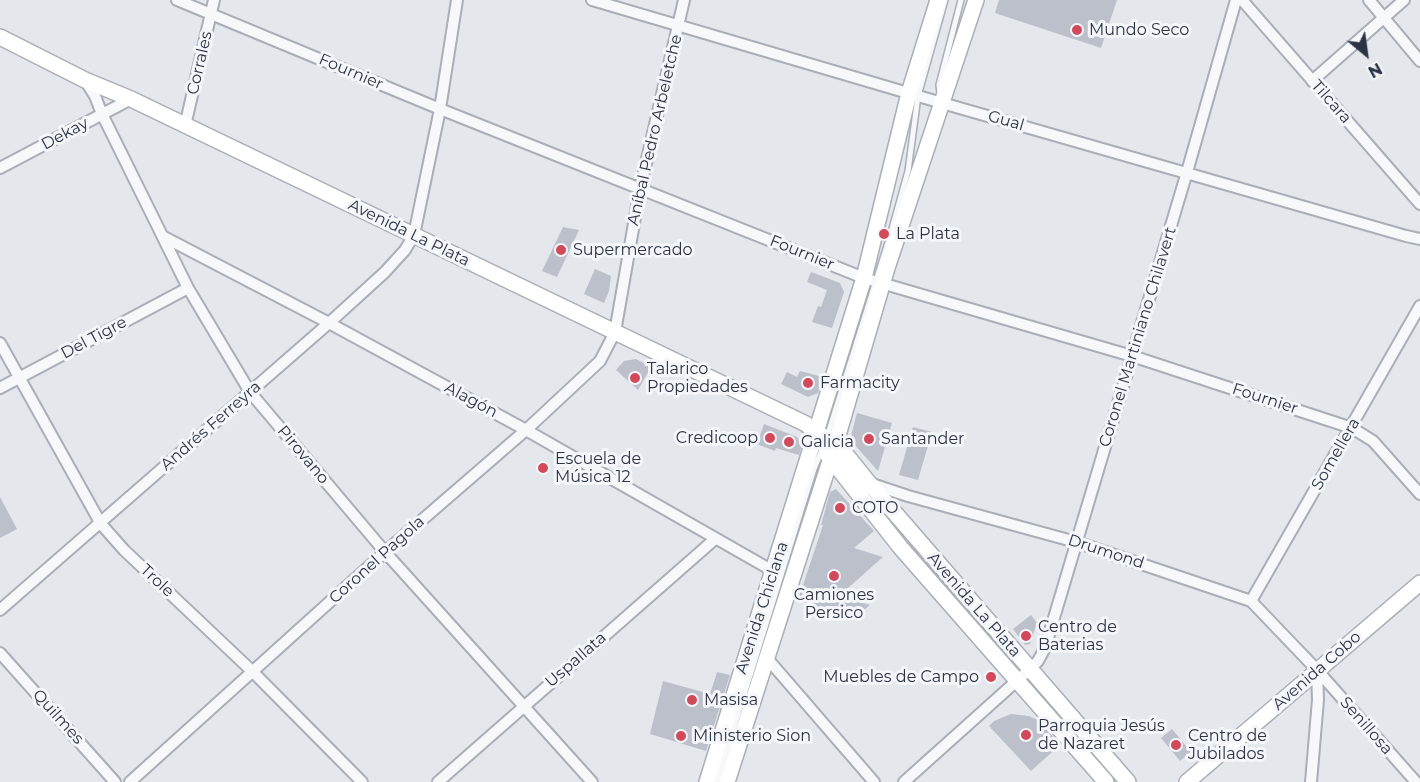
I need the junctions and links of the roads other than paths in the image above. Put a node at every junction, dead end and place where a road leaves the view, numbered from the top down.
1 (177, 0) edge
2 (214, 0) edge
3 (457, 0) edge
4 (592, 0) edge
5 (684, 0) edge
6 (938, 0) edge
7 (945, 0) edge
8 (961, 0) edge
9 (976, 0) edge
10 (1236, 0) edge
11 (1242, 0) edge
12 (1369, 0) edge
13 (1404, 0) edge
14 (211, 14) junction
15 (1384, 17) junction
16 (678, 26) junction
17 (0, 37) edge
18 (1420, 61) edge
19 (85, 80) junction
20 (1312, 81) junction
21 (914, 94) junction
22 (130, 99) junction
23 (942, 103) junction
24 (440, 110) junction
25 (102, 114) junction
26 (185, 126) junction
27 (0, 168) edge
28 (1187, 172) junction
29 (640, 189) junction
30 (1420, 204) edge
31 (414, 235) junction
32 (164, 237) junction
33 (1420, 239) edge
34 (874, 281) junction
35 (188, 288) junction
36 (1420, 306) edge
37 (329, 323) junction
38 (615, 332) junction
39 (0, 343) edge
40 (1132, 356) junction
41 (18, 379) junction
42 (0, 388) edge
43 (250, 392) junction
44 (1352, 428) junction
45 (526, 430) junction
46 (826, 444) junction
47 (868, 482) junction
48 (1420, 494) edge
49 (101, 524) junction
50 (715, 539) junction
51 (1076, 542) junction
52 (385, 552) junction
53 (773, 571) junction
54 (1420, 583) edge
55 (1251, 601) junction
56 (0, 610) edge
57 (0, 653) edge
58 (766, 657) junction
59 (1030, 669) junction
60 (1317, 670) junction
61 (253, 672) junction
62 (1017, 681) junction
63 (525, 706) junction
64 (115, 782) edge
65 (130, 782) edge
66 (362, 782) edge
67 (438, 782) edge
68 (592, 782) edge
69 (707, 782) edge
70 (717, 782) edge
71 (727, 782) edge
72 (874, 782) edge
73 (904, 782) edge
74 (1106, 782) edge
75 (1128, 782) edge
76 (1187, 782) edge
77 (1311, 782) edge
78 (1416, 782) edge

1 - 14 street, Fournier
2 - 14 street, Corrales
3 - 24 street
4 - 16 street, Gual
5 - 16 street, Aníbal Pedro Arbeletche
6 - 21 main road
7 - 21 lane
8 - 23 lane
9 - 23 main road
10 - 28 street, Coronel Martiniano Chilavert
11 - 20 street, Tilcara
12 - 15 street
13 - 15 street
14 - 24 street, Fournier
14 - 26 street, Corrales
15 - 18 street
15 - 20 street
16 - 21 street, Gual
16 - 29 street, Aníbal Pedro Arbeletche
17 - 19 main road, Avenida La Plata
19 - 22 main road, Avenida La Plata
19 - 25 street, Pirovano
20 - 30 street, Tilcara
21 - 23 street, Gual
21 - 34 main road
22 - 25 street, Dekay
22 - 26 main road, Avenida La Plata
23 - 28 street, Gual
23 - 34 main road
24 - 29 street, Fournier
24 - 31 street
25 - 27 street, Dekay
25 - 32 street, Pirovano
26 - 31 main road, Avenida La Plata
28 - 33 street, Gual
28 - 40 street, Coronel Martiniano Chilavert
29 - 34 street, Fournier
29 - 38 street, Aníbal Pedro Arbeletche
31 - 37 street, Andrés Ferreyra
31 - 38 main road, Avenida La Plata
32 - 35 street, Pirovano
32 - 37 street, Alagón
34 - 40 street, Fournier
34 - 46 main road
34 - 46 main road
35 - 41 street, Del Tigre
35 - 43 street, Pirovano
36 - 44 street, Somellera
37 - 43 street, Andrés Ferreyra
37 - 45 street, Alagón
38 - 45 street, Coronel Pagola
38 - 46 main road, Avenida La Plata
39 - 41 street, Trole
40 - 44 street, Fournier
40 - 51 street, Coronel Martiniano Chilavert
41 - 42 street, Del Tigre
41 - 49 street, Trole
43 - 49 street, Andrés Ferreyra
43 - 52 street, Pirovano
44 - 48 street, Fournier
44 - 55 street, Somellera
45 - 50 street, Alagón
45 - 52 street, Coronel Pagola
46 - 47 main road, Avenida La Plata
46 - 53 main road, Avenida Chiclana
46 - 58 main road, Avenida Chiclana
46 - 62 main road, Avenida La Plata
46 - 70 lane
47 - 51 street, Drumond
47 - 59 main road, Avenida La Plata
49 - 56 street, Andrés Ferreyra
49 - 61 street, Trole
50 - 53 street, Alagón
50 - 63 street, Uspallata
51 - 55 street, Drumond
51 - 59 street, Coronel Martiniano Chilavert
52 - 61 street, Coronel Pagola
52 - 63 street, Pirovano
53 - 69 main road, Avenida Chiclana
54 - 60 main road, Avenida Cobo
55 - 60 street, Drumond
57 - 64 street, Quilmes
58 - 71 main road, Avenida Chiclana
58 - 72 street
59 - 62 street, Coronel Martiniano Chilavert
59 - 75 main road, Avenida La Plata
60 - 76 main road, Avenida Cobo
60 - 77 street
60 - 78 street, Senillosa
61 - 65 street, Coronel Pagola
61 - 66 street, Trole
62 - 73 street, Coronel Martiniano Chilavert
62 - 74 main road, Avenida La Plata
63 - 67 street, Uspallata
63 - 68 street, Pirovano

